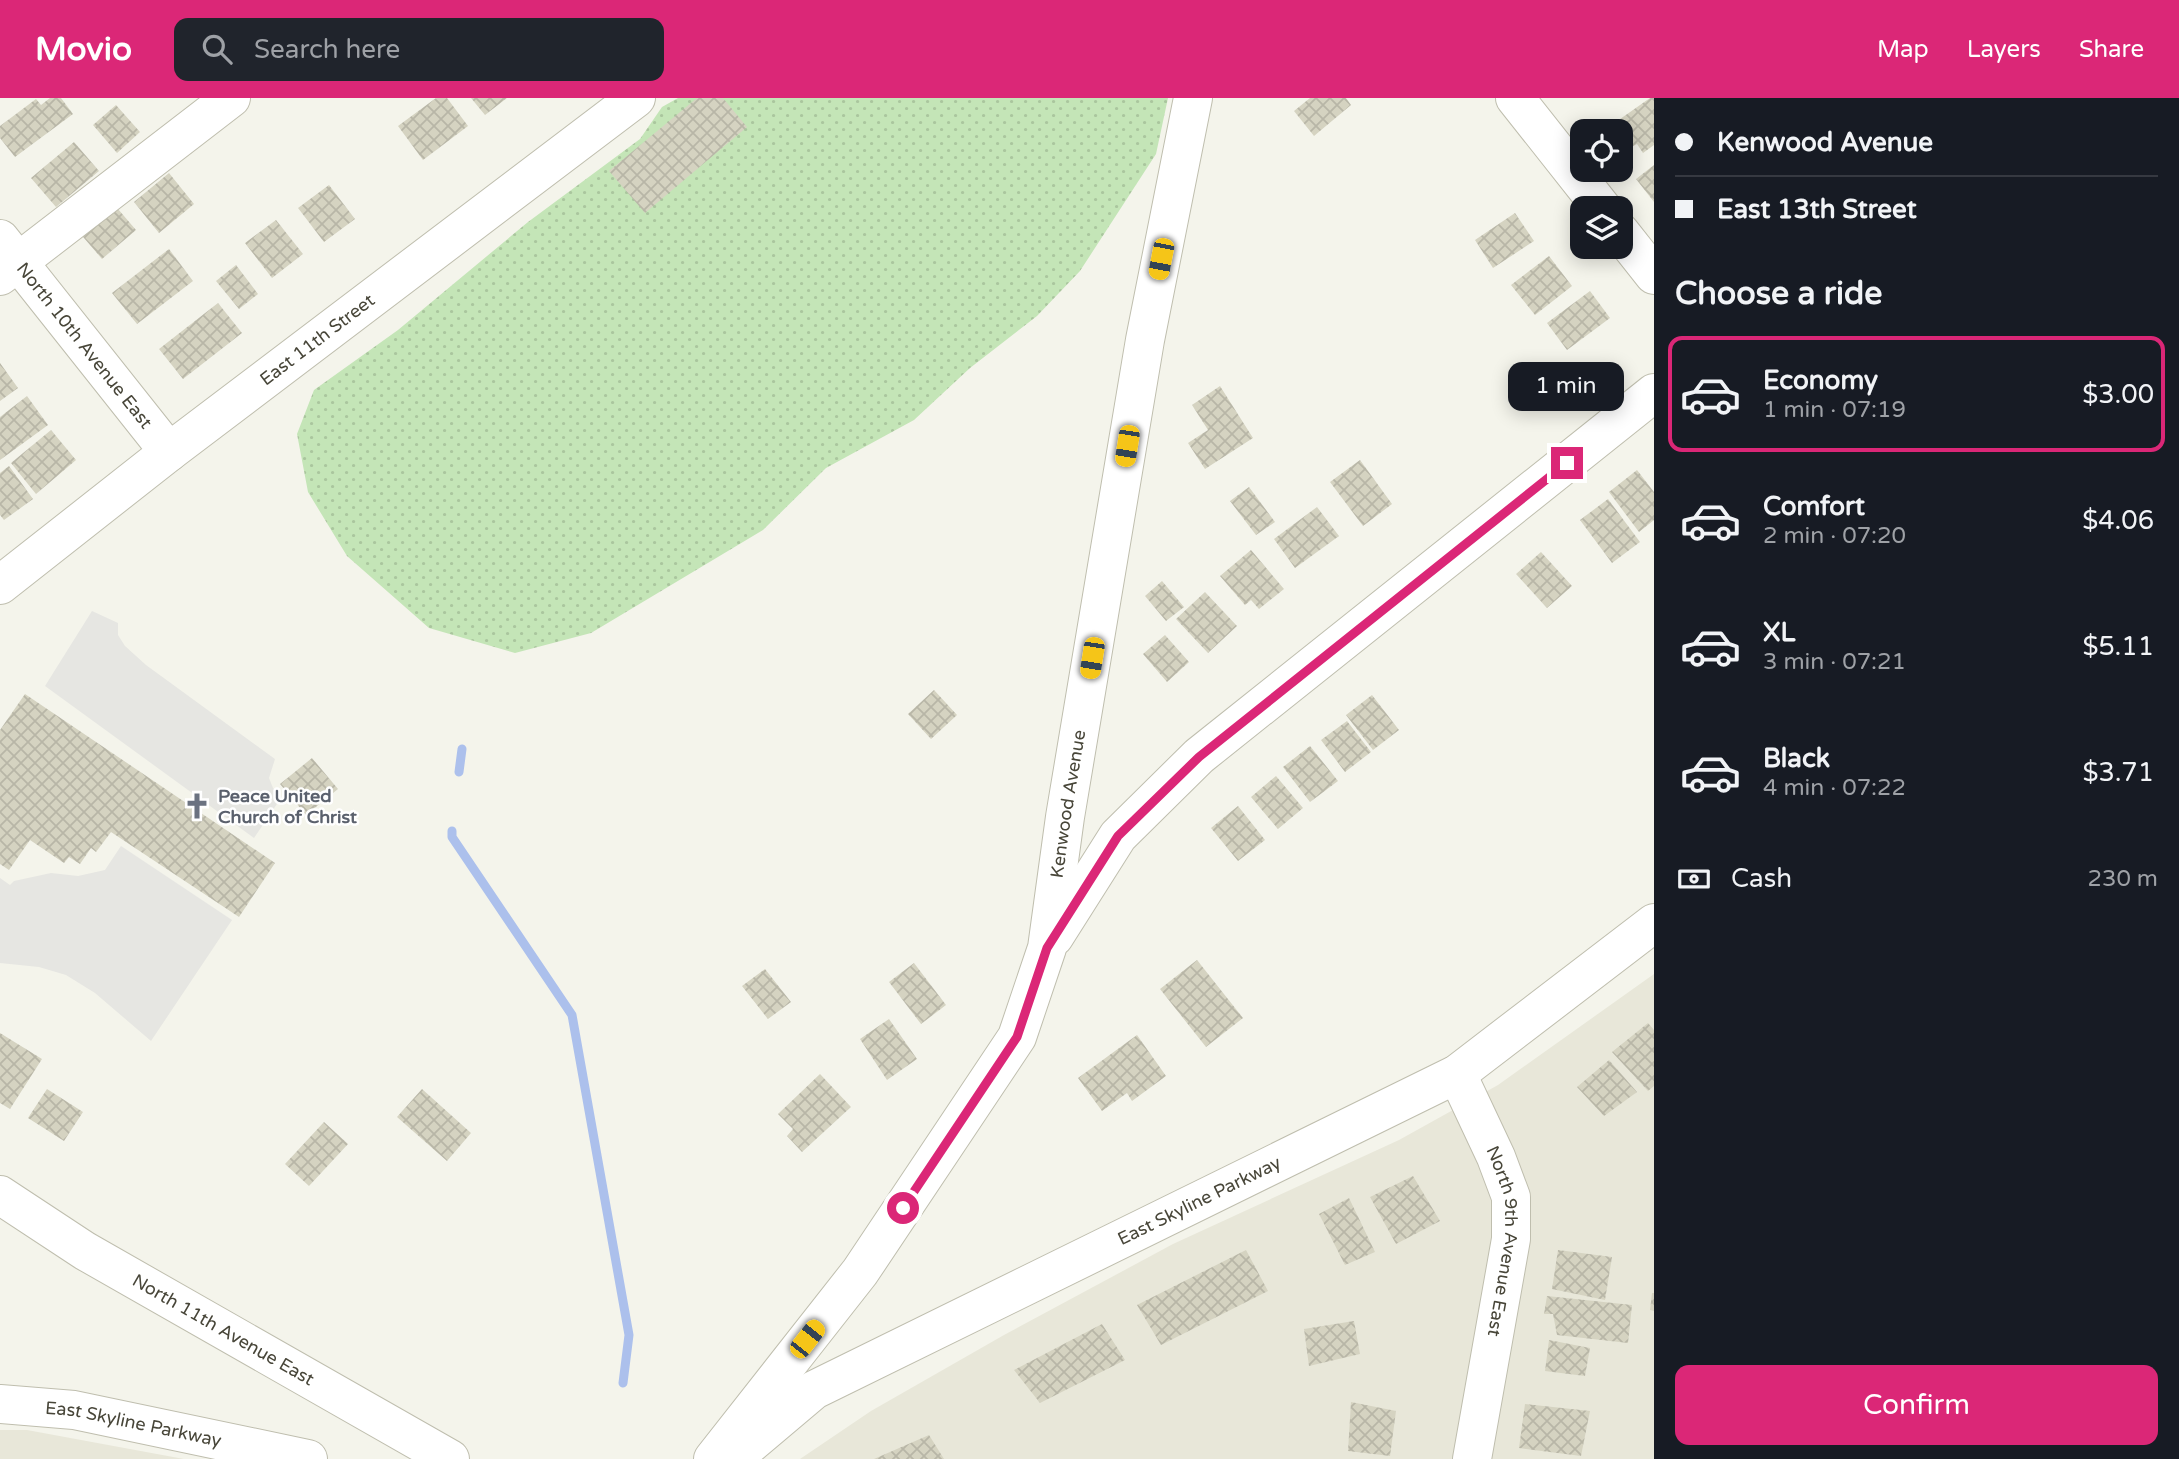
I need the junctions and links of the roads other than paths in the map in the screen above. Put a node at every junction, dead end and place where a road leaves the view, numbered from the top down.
1 (231, 98) edge
2 (636, 98) edge
3 (1193, 98) edge
4 (1515, 98) edge
5 (1593, 196) edge
6 (1633, 248) edge
7 (6, 259) edge
8 (1654, 275) edge
9 (1654, 393) edge
10 (169, 452) junction
11 (0, 585) edge
12 (1654, 923) edge
13 (1047, 948) junction
14 (1457, 1074) junction
15 (0, 1195) edge
16 (0, 1404) edge
17 (308, 1459) edge
18 (450, 1459) edge
19 (713, 1459) edge
20 (733, 1459) edge
21 (1472, 1459) edge

1 - 7 street
2 - 10 street, East 11th Street
3 - 13 street, Kenwood Avenue
4 - 5 street
6 - 8 street
7 - 10 street, North 10th Avenue East
9 - 13 street
10 - 11 street, East 11th Street
12 - 14 street, East Skyline Parkway
13 - 19 street, Kenwood Avenue
14 - 20 street, East Skyline Parkway
14 - 21 street, North 9th Avenue East
15 - 18 street, North 11th Avenue East
16 - 17 street, East Skyline Parkway

